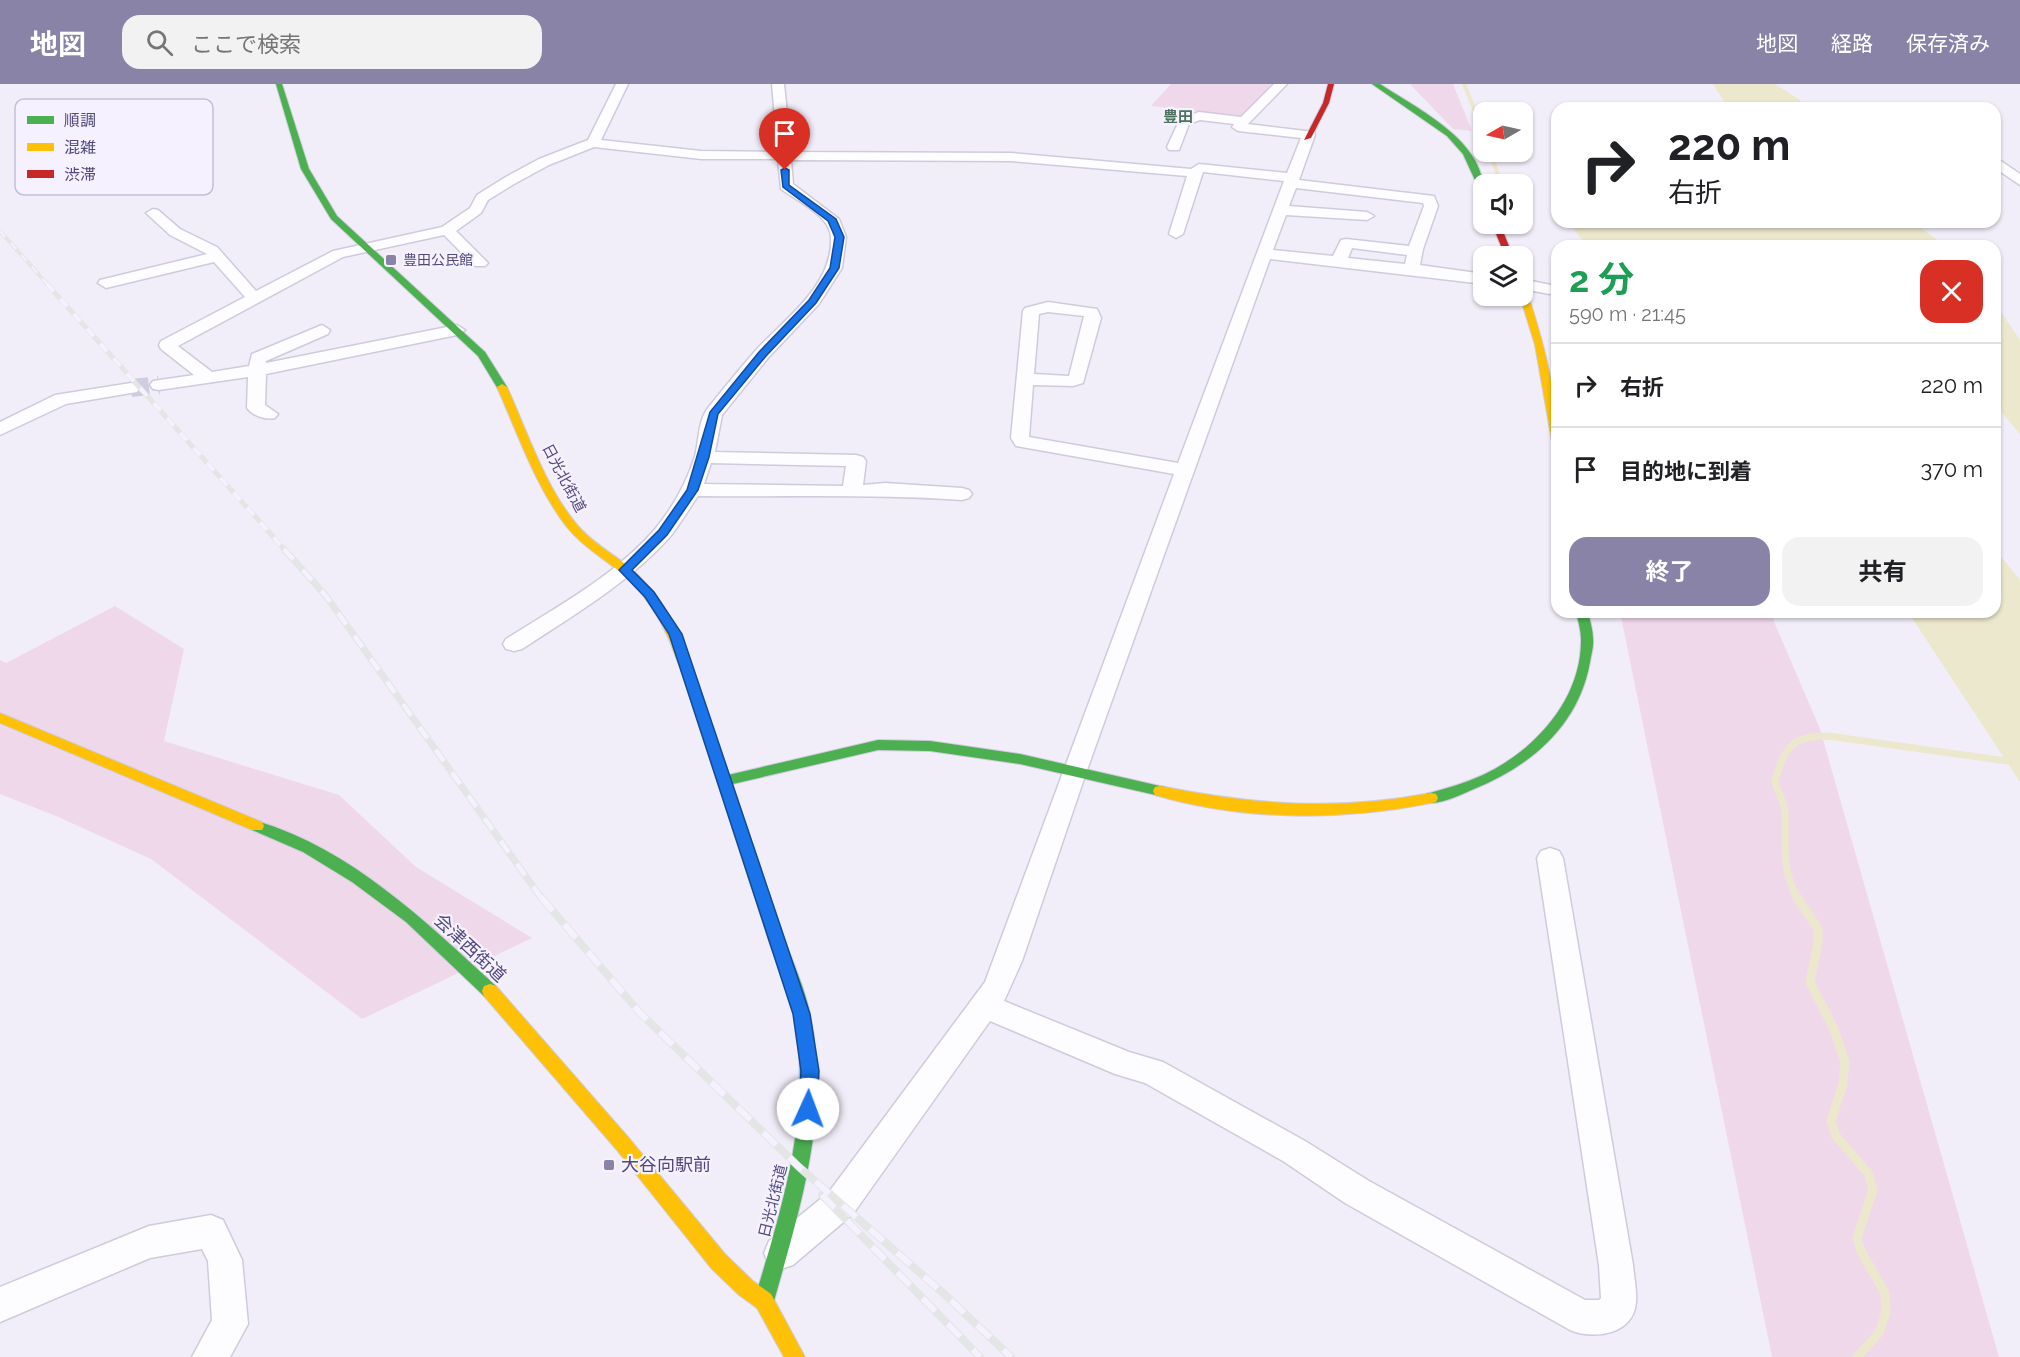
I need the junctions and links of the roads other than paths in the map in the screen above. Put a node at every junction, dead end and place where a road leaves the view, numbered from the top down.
1 (279, 84) edge
2 (622, 84) edge
3 (778, 84) edge
4 (1281, 84) edge
5 (1331, 84) edge
6 (1375, 84) edge
7 (1243, 121) junction
8 (1308, 137) junction
9 (593, 143) junction
10 (1174, 147) dead end
11 (784, 154) junction
12 (2001, 166) edge
13 (1196, 173) junction
14 (1476, 174) edge
15 (1291, 181) junction
16 (2020, 181) edge
17 (1281, 210) junction
18 (153, 213) dead end
19 (1367, 216) dead end
20 (447, 231) junction
21 (1176, 234) dead end
22 (364, 248) junction
23 (1414, 251) junction
24 (1266, 254) junction
25 (218, 256) junction
26 (1339, 261) junction
27 (480, 263) dead end
28 (1412, 268) junction
29 (1473, 277) edge
30 (106, 283) dead end
31 (1533, 286) edge
32 (1551, 289) dead end
33 (254, 298) junction
34 (1529, 306) edge
35 (322, 330) dead end
36 (457, 330) junction
37 (257, 370) junction
38 (210, 379) junction
39 (1026, 379) junction
40 (159, 385) tunnel mouth
41 (131, 388) tunnel mouth
42 (1551, 401) edge
43 (269, 414) dead end
44 (0, 429) edge
45 (704, 457) junction
46 (1186, 470) junction
47 (692, 490) junction
48 (852, 492) junction
49 (962, 494) dead end
50 (625, 570) junction
51 (1583, 618) edge
52 (514, 644) dead end
53 (0, 718) edge
54 (1075, 771) junction
55 (724, 781) junction
56 (1551, 858) dead end
57 (984, 1006) junction
58 (776, 1256) junction
59 (764, 1301) junction
60 (0, 1305) edge
61 (210, 1357) edge
62 (795, 1357) edge

1 - 22 main road, 日光北街道
2 - 9 street
3 - 11 street
4 - 7 street
5 - 8 main road
6 - 14 main road
7 - 8 street
7 - 10 street
8 - 15 street
9 - 11 street
9 - 20 street
11 - 13 street
11 - 45 street
12 - 16 street
13 - 15 street
13 - 21 street
15 - 17 street
15 - 23 street
17 - 19 street
17 - 24 street
18 - 25 street
20 - 22 street
20 - 27 street
22 - 33 street
22 - 36 main road, 日光北街道
23 - 26 street
23 - 28 street
24 - 26 street
24 - 46 street
25 - 30 street
25 - 33 street
26 - 28 street
28 - 29 street
31 - 32 street
33 - 38 street
34 - 42 main road
35 - 37 street
36 - 37 street
36 - 50 main road, 日光北街道
37 - 38 street
37 - 43 street
38 - 40 street
39 - 39 street
39 - 46 street
41 - 44 street
45 - 47 street
45 - 48 street
46 - 54 street
47 - 48 street
47 - 50 street
48 - 49 street
50 - 52 street
50 - 55 main road, 日光北街道
51 - 54 main road
53 - 59 main road, 会津西街道
54 - 55 main road
54 - 57 street
55 - 58 main road, 日光北街道
56 - 57 street
57 - 58 street
58 - 59 main road, 日光北街道
59 - 62 main road, 会津西街道
60 - 61 street

